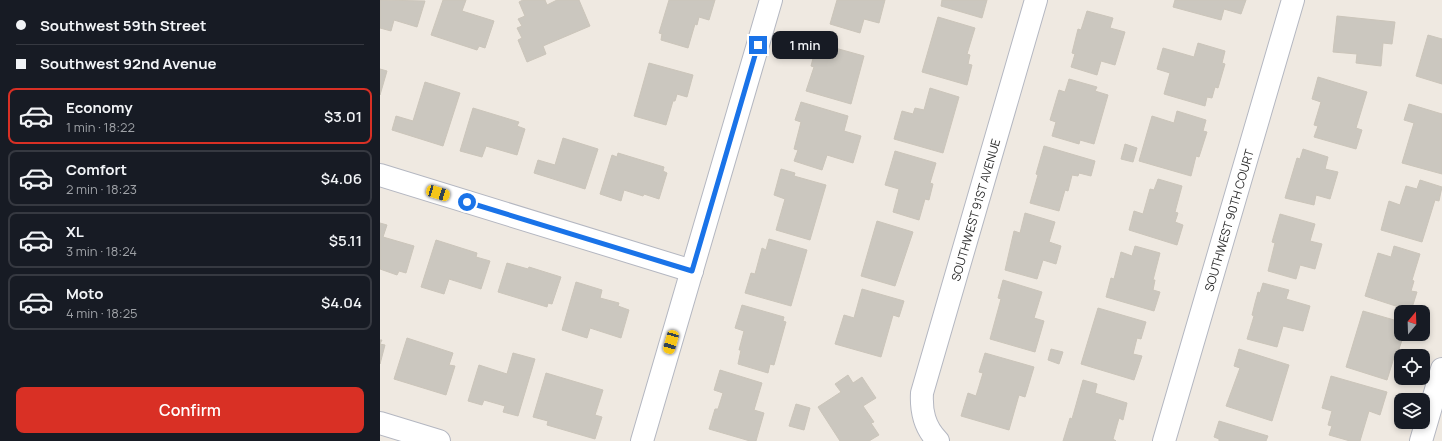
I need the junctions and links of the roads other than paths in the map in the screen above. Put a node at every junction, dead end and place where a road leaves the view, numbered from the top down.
1 (771, 0) edge
2 (1036, 0) edge
3 (1292, 0) edge
4 (380, 175) edge
5 (692, 271) junction
6 (1442, 369) edge
7 (381, 429) edge
8 (439, 441) edge
9 (642, 441) edge
10 (938, 441) edge
11 (1164, 441) edge
12 (1421, 441) edge

1 - 5 street
2 - 10 street, SOUTHWEST 91ST AVENUE
3 - 11 street, SOUTHWEST 90TH COURT
4 - 5 street
5 - 9 street
6 - 12 street
7 - 8 street

